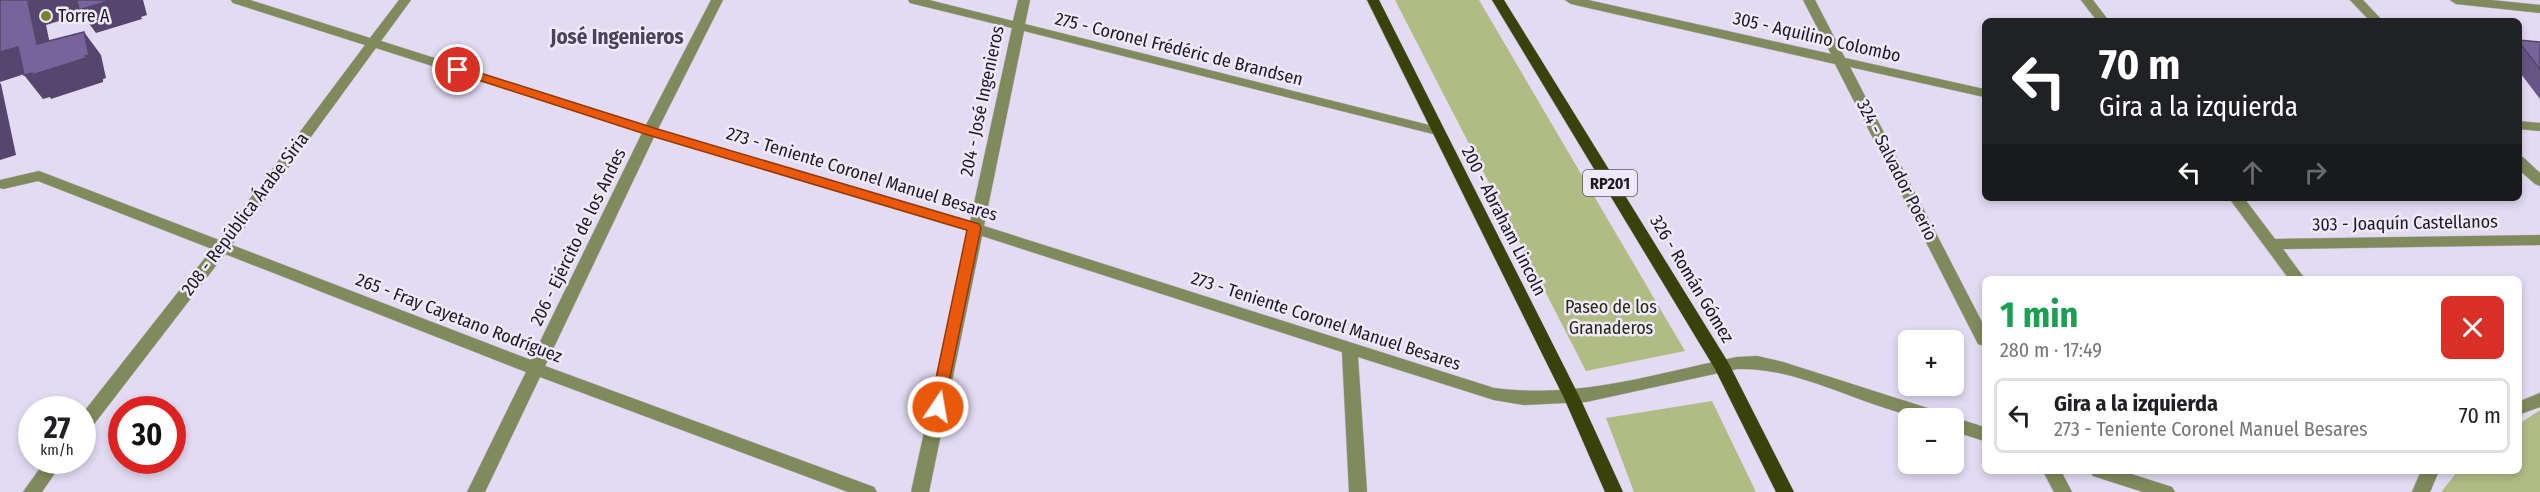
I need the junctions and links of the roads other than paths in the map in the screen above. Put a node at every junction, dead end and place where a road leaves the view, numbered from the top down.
1 (237, 0) edge
2 (405, 0) edge
3 (717, 0) edge
4 (914, 0) edge
5 (1024, 0) edge
6 (1373, 0) edge
7 (1498, 0) edge
8 (1571, 0) edge
9 (1809, 0) edge
10 (2087, 0) edge
11 (2356, 0) edge
12 (2456, 0) edge
13 (2540, 9) edge
14 (2101, 18) edge
15 (2374, 18) edge
16 (1018, 28) junction
17 (374, 42) junction
18 (1840, 61) junction
19 (1982, 93) edge
20 (2522, 125) edge
21 (2540, 127) edge
22 (650, 131) junction
23 (1437, 131) junction
24 (2522, 164) edge
25 (2540, 181) edge
26 (3, 184) dead end
27 (2238, 201) edge
28 (974, 228) junction
29 (2540, 240) edge
30 (2271, 244) junction
31 (222, 247) junction
32 (2295, 276) edge
33 (1982, 336) edge
34 (1350, 350) junction
35 (1722, 366) junction
36 (536, 369) junction
37 (1572, 398) junction
38 (2540, 400) edge
39 (2522, 407) edge
40 (1906, 408) edge
41 (96, 409) edge
42 (1964, 428) edge
43 (1982, 433) edge
44 (46, 474) edge
45 (2054, 474) edge
46 (2109, 474) edge
47 (2429, 474) edge
48 (32, 492) edge
49 (476, 492) edge
50 (868, 492) edge
51 (920, 492) edge
52 (1358, 492) edge
53 (1614, 492) edge
54 (1785, 492) edge
55 (2063, 492) edge
56 (2166, 492) edge
57 (2421, 492) edge

1 - 17 street, 273 - Teniente Coronel Manuel Besares
2 - 17 street, 208 - República Árabe Siria
3 - 22 street, 206 - Ejército de los Andes
4 - 16 street, 275 - Coronel Frédéric de Brandsen
5 - 16 street, 204 - José Ingenieros
6 - 23 main road, 200 - Abraham Lincoln
7 - 35 main road, 326 - Román Gómez / RP201
8 - 18 street, 305 - Aquilino Colombo
9 - 18 street, 324 - Salvador Poerio
10 - 14 street
11 - 15 street
12 - 13 street
16 - 23 street, 275 - Coronel Frédéric de Brandsen
16 - 28 street, 204 - José Ingenieros
17 - 22 street, 273 - Teniente Coronel Manuel Besares
17 - 31 street, 208 - República Árabe Siria
18 - 19 street, 305 - Aquilino Colombo
18 - 33 street, 324 - Salvador Poerio
20 - 21 street
22 - 28 street, 273 - Teniente Coronel Manuel Besares
22 - 36 street, 206 - Ejército de los Andes
23 - 37 main road, 200 - Abraham Lincoln
24 - 25 street
26 - 31 street, 265 - Fray Cayetano Rodríguez
27 - 30 street
28 - 34 street, 273 - Teniente Coronel Manuel Besares
28 - 51 street, 204 - José Ingenieros
29 - 30 street, 303 - Joaquín Castellanos
30 - 32 street
31 - 36 street, 265 - Fray Cayetano Rodríguez
31 - 41 street, 208 - República Árabe Siria
34 - 37 street, 273 - Teniente Coronel Manuel Besares
34 - 52 street
35 - 37 street, 273 - Teniente Coronel Manuel Besares
35 - 40 street, 273 - Teniente Coronel Manuel Besares
35 - 54 main road, 326 - Román Gómez / RP201
36 - 49 street, 206 - Ejército de los Andes
36 - 50 street, 265 - Fray Cayetano Rodríguez
37 - 53 main road, 200 - Abraham Lincoln
38 - 39 street
42 - 43 street
44 - 48 street
45 - 55 street
46 - 56 street
47 - 57 street

